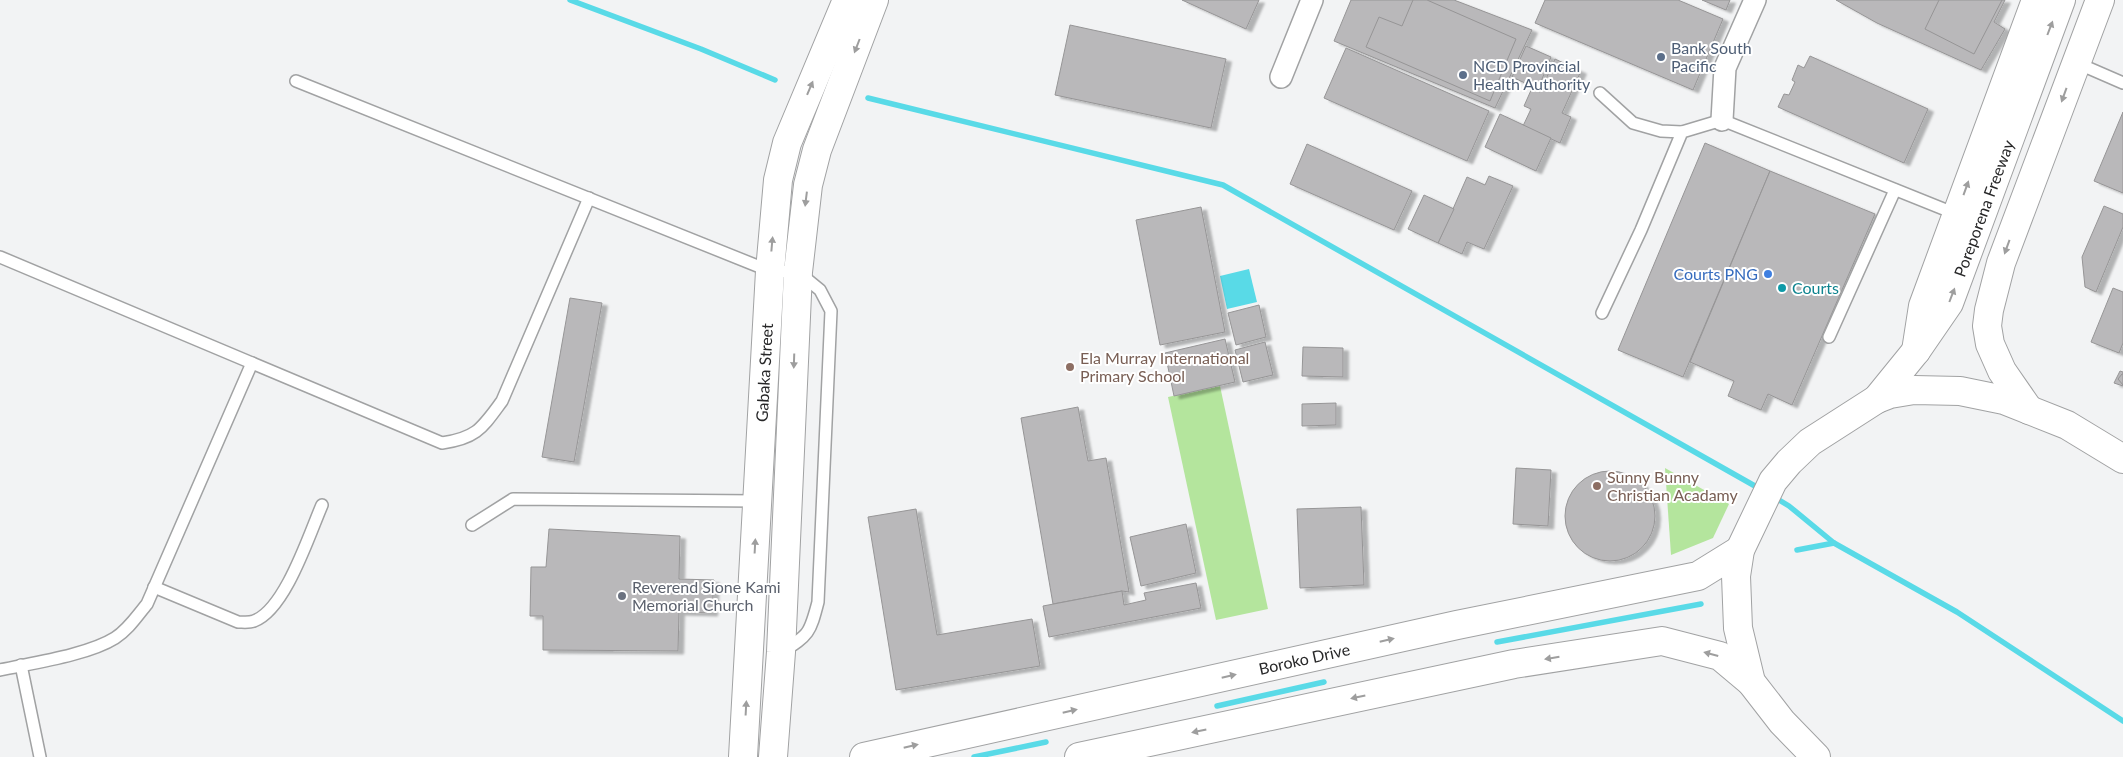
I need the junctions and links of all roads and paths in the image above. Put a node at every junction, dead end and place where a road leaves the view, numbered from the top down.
1 (847, 0) edge
2 (874, 0) edge
3 (1312, 0) edge
4 (1755, 0) edge
5 (2036, 0) edge
6 (2061, 0) edge
7 (2100, 0) edge
8 (2076, 62) junction
9 (1281, 77) dead end
10 (296, 80) dead end
11 (2123, 83) edge
12 (1600, 93) dead end
13 (1722, 120) junction
14 (1682, 132) junction
15 (1895, 190) junction
16 (589, 198) junction
17 (1956, 214) junction
18 (0, 257) edge
19 (770, 271) junction
20 (798, 272) junction
21 (1602, 313) dead end
22 (1829, 337) dead end
23 (1916, 351) junction
24 (252, 363) junction
25 (1877, 399) junction
26 (2029, 410) junction
27 (2123, 459) edge
28 (757, 501) junction
29 (322, 505) dead end
30 (472, 525) dead end
31 (1744, 542) junction
32 (154, 587) junction
33 (781, 652) junction
34 (21, 665) junction
35 (0, 670) edge
36 (1751, 682) junction
37 (40, 757) edge
38 (743, 757) edge
39 (773, 757) edge
40 (864, 757) edge
41 (1079, 757) edge
42 (1816, 757) edge

19 -> 1 main road, Gabaka Street
2 -> 20 main road, Gabaka Street
3 - 9 street
4 - 13 street
17 -> 5 main road
23 -> 6 main road, Poreporena Freeway
7 - 8 main road
8 - 11 lane
8 -> 26 main road
10 - 16 lane
12 - 14 lane
13 - 14 lane
13 - 15 lane
14 - 21 lane
15 - 17 lane
15 - 22 lane
16 - 19 lane
16 - 24 lane
17 - 23 main road
18 - 24 lane
19 - 20 lane
19 - 28 main road, Gabaka Street
20 -> 33 main road, Gabaka Street
20 - 33 lane
23 - 25 main road, Poreporena Freeway
24 - 32 lane
25 - 26 main road
25 - 31 main road
26 - 27 main road
28 - 30 lane
38 -> 28 main road, Gabaka Street
29 - 32 lane
31 - 36 main road
40 -> 31 main road, Boroko Drive
32 - 34 lane
33 - 39 main road, Gabaka Street
34 - 35 lane
34 - 37 lane
36 -> 41 main road
36 - 42 main road

